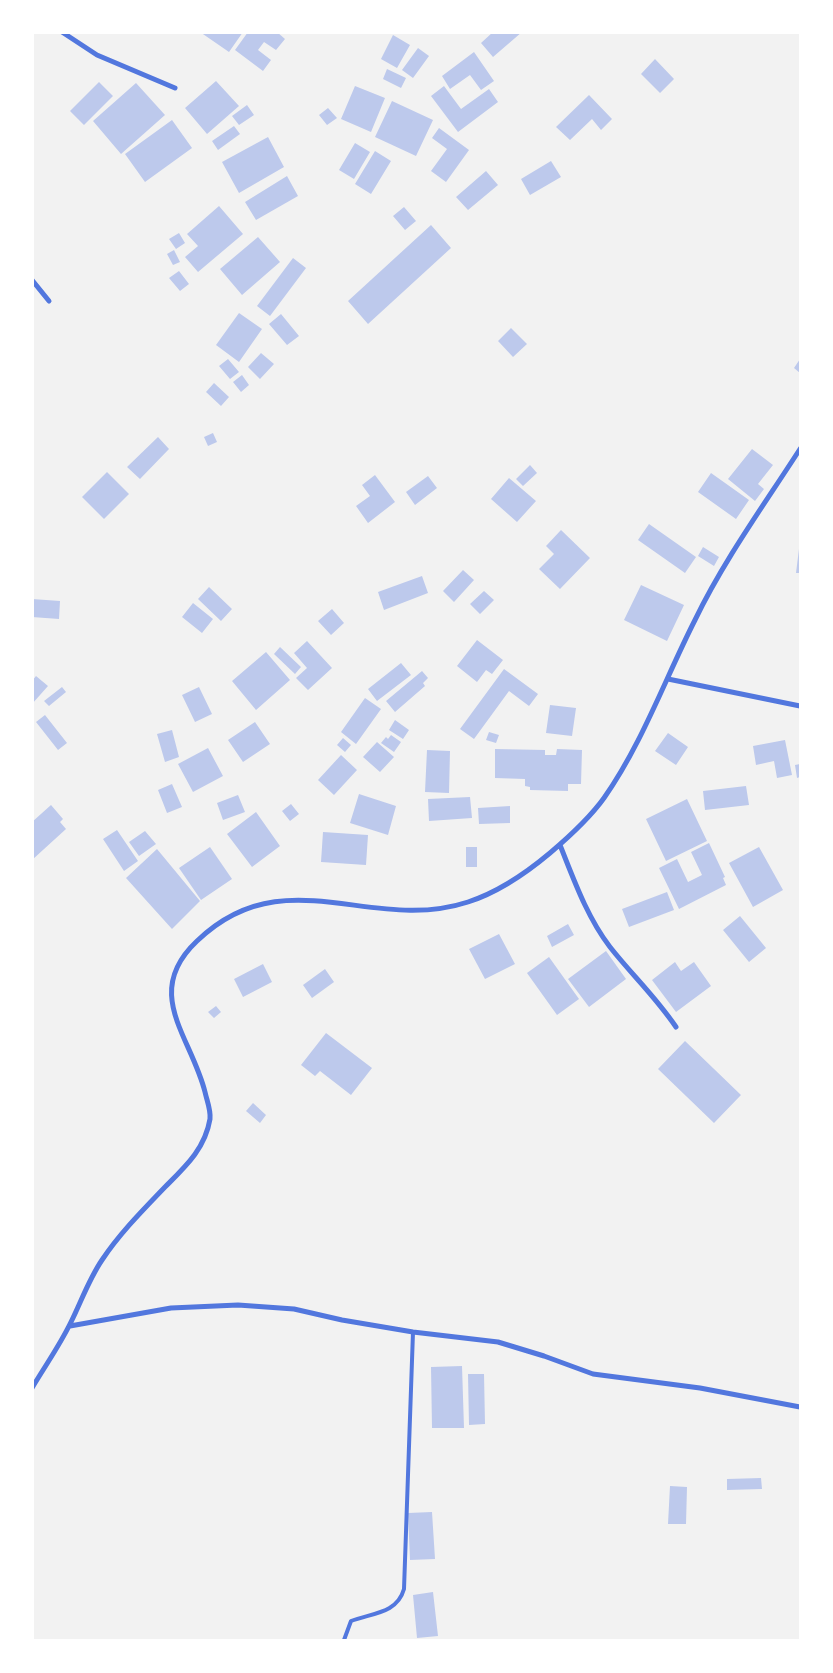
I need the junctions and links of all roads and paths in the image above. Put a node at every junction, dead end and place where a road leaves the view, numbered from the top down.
1 (62, 32) edge
2 (175, 88) dead end
3 (32, 280) edge
4 (49, 301) dead end
5 (800, 449) edge
6 (668, 679) junction
7 (800, 706) edge
8 (560, 844) junction
9 (676, 1027) dead end
10 (70, 1326) junction
11 (413, 1332) junction
12 (32, 1388) edge
13 (800, 1407) edge
14 (344, 1640) edge

1 - 2 street
3 - 4 street
5 - 6 street
6 - 7 street
6 - 8 street
8 - 9 street
8 - 10 street
10 - 11 street
10 - 12 street
11 - 13 street
11 - 14 lane

